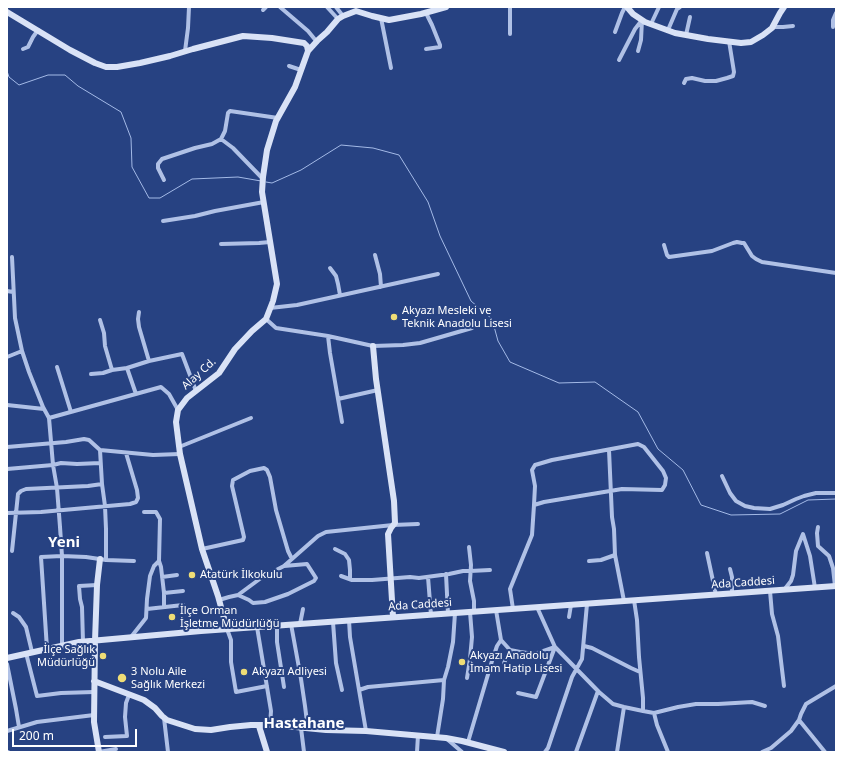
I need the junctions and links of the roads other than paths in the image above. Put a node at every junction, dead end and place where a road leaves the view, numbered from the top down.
1 (188, 7) edge
2 (280, 7) edge
3 (327, 7) edge
4 (336, 7) edge
5 (446, 7) edge
6 (510, 7) edge
7 (626, 7) edge
8 (659, 7) edge
9 (680, 7) edge
10 (784, 7) edge
11 (352, 10) edge
12 (7, 12) edge
13 (426, 13) junction
14 (836, 13) edge
15 (690, 17) dead end
16 (340, 18) junction
17 (381, 18) junction
18 (642, 20) junction
19 (650, 24) junction
20 (772, 26) junction
21 (793, 26) dead end
22 (834, 27) dead end
23 (38, 30) junction
24 (668, 30) junction
25 (614, 32) dead end
26 (510, 34) dead end
27 (686, 35) junction
28 (729, 41) junction
29 (317, 42) junction
30 (23, 49) dead end
31 (426, 49) dead end
32 (185, 51) junction
33 (308, 51) junction
34 (638, 51) dead end
35 (619, 60) dead end
36 (289, 66) dead end
37 (391, 68) dead end
38 (301, 70) junction
39 (684, 83) dead end
40 (278, 118) junction
41 (221, 139) junction
42 (263, 178) junction
43 (164, 180) dead end
44 (264, 202) junction
45 (163, 222) dead end
46 (270, 242) junction
47 (222, 244) dead end
48 (664, 245) dead end
49 (375, 255) dead end
50 (12, 257) dead end
51 (330, 268) dead end
52 (836, 273) edge
53 (438, 274) dead end
54 (381, 287) junction
55 (7, 291) edge
56 (13, 292) junction
57 (340, 295) junction
58 (270, 308) junction
59 (139, 312) dead end
60 (266, 319) junction
61 (100, 320) dead end
62 (472, 328) dead end
63 (328, 336) junction
64 (373, 346) junction
65 (22, 351) junction
66 (7, 357) edge
67 (149, 361) junction
68 (57, 367) dead end
69 (127, 368) junction
70 (112, 370) junction
71 (91, 374) dead end
72 (378, 390) junction
73 (196, 391) junction
74 (136, 394) junction
75 (338, 399) junction
76 (7, 405) edge
77 (44, 409) junction
78 (178, 410) junction
79 (71, 412) junction
80 (49, 418) junction
81 (251, 418) dead end
82 (342, 422) dead end
83 (52, 443) junction
84 (7, 447) edge
85 (179, 447) junction
86 (100, 450) junction
87 (609, 450) junction
88 (126, 452) junction
89 (180, 454) junction
90 (100, 463) junction
91 (53, 465) junction
92 (7, 470) edge
93 (722, 476) dead end
94 (102, 484) junction
95 (57, 488) junction
96 (611, 491) junction
97 (836, 493) edge
98 (534, 505) junction
99 (105, 506) junction
100 (59, 510) junction
101 (144, 512) dead end
102 (7, 513) edge
103 (16, 513) junction
104 (418, 524) dead end
105 (393, 525) junction
106 (818, 528) dead end
107 (469, 546) dead end
108 (202, 549) junction
109 (335, 549) dead end
110 (12, 551) dead end
111 (708, 553) dead end
112 (62, 556) junction
113 (615, 556) junction
114 (103, 559) junction
115 (292, 559) junction
116 (134, 560) dead end
117 (589, 560) dead end
118 (159, 561) junction
119 (284, 566) junction
120 (730, 569) dead end
121 (490, 570) dead end
122 (470, 571) junction
123 (446, 574) junction
124 (178, 575) dead end
125 (341, 576) dead end
126 (162, 577) junction
127 (428, 577) junction
128 (350, 579) junction
129 (391, 579) junction
130 (97, 585) junction
131 (835, 586) edge
132 (815, 588) junction
133 (783, 590) junction
134 (770, 591) junction
135 (183, 592) dead end
136 (164, 593) junction
137 (732, 594) junction
138 (238, 595) junction
139 (716, 595) junction
140 (219, 600) junction
141 (634, 600) junction
142 (624, 601) junction
143 (183, 604) dead end
144 (587, 604) junction
145 (571, 605) junction
146 (164, 607) junction
147 (537, 607) junction
148 (147, 608) junction
149 (303, 609) dead end
150 (513, 609) junction
151 (496, 610) junction
152 (472, 612) junction
153 (13, 613) dead end
154 (455, 613) junction
155 (448, 614) junction
156 (431, 615) junction
157 (393, 617) junction
158 (569, 617) dead end
159 (349, 620) junction
160 (333, 622) junction
161 (291, 624) junction
162 (300, 624) junction
163 (277, 626) junction
164 (257, 627) junction
165 (227, 629) junction
166 (131, 638) junction
167 (501, 640) junction
168 (95, 641) junction
169 (83, 642) junction
170 (62, 646) junction
171 (584, 646) junction
172 (555, 647) junction
173 (47, 649) junction
174 (510, 650) junction
175 (29, 653) junction
176 (7, 658) edge
177 (504, 663) dead end
178 (7, 664) edge
179 (577, 668) junction
180 (640, 672) junction
181 (467, 678) dead end
182 (444, 680) junction
183 (94, 681) junction
184 (267, 686) junction
185 (784, 686) dead end
186 (836, 686) edge
187 (284, 687) dead end
188 (342, 690) dead end
189 (358, 690) junction
190 (598, 691) junction
191 (94, 692) junction
192 (518, 693) dead end
193 (129, 695) junction
194 (766, 706) dead end
195 (624, 708) junction
196 (643, 711) junction
197 (654, 713) junction
198 (94, 715) junction
199 (164, 718) junction
200 (799, 720) junction
201 (270, 725) junction
202 (259, 726) junction
203 (19, 727) junction
204 (303, 728) junction
205 (7, 731) edge
206 (366, 731) junction
207 (418, 735) junction
208 (105, 737) dead end
209 (437, 737) junction
210 (446, 738) junction
211 (468, 742) junction
212 (771, 748) junction
213 (116, 749) dead end
214 (99, 752) edge
215 (168, 752) edge
216 (267, 752) edge
217 (304, 752) edge
218 (417, 752) edge
219 (462, 752) edge
220 (504, 752) edge
221 (545, 752) edge
222 (576, 752) edge
223 (617, 752) edge
224 (668, 752) edge
225 (762, 752) edge
226 (774, 752) edge
227 (825, 752) edge

1 - 32 street
2 - 29 street
3 - 16 street
4 - 16 street
5 - 13 street
6 - 26 street
7 - 18 street
7 - 25 street
8 - 19 street
9 - 24 street
10 - 20 street
11 - 16 street
11 - 17 street
12 - 23 street
13 - 17 street
13 - 31 street
14 - 22 street
15 - 27 street
16 - 29 street
17 - 37 street
18 - 19 street
18 - 34 street
18 - 35 street
19 - 24 street
20 - 21 street
20 - 28 street
23 - 30 street
23 - 32 street
24 - 27 street
27 - 28 street
28 - 39 street
29 - 33 street
32 - 33 street
33 - 38 street, Alay Cd.
36 - 38 street
38 - 40 street, Alay Cd.
40 - 41 street
40 - 42 street, Alay Cd.
41 - 42 street
41 - 43 street
42 - 44 street, Alay Cd.
44 - 45 street
44 - 46 street, Alay Cd.
46 - 47 street
46 - 58 street, Alay Cd.
48 - 52 street
49 - 54 street
50 - 56 street
51 - 57 street
53 - 54 street
54 - 57 street
55 - 56 street
56 - 65 street
57 - 58 street
58 - 60 street, Alay Cd.
59 - 67 street
60 - 63 street
60 - 73 street, Alay Cd.
61 - 70 street
62 - 64 street
63 - 64 street
63 - 75 street
64 - 72 street
65 - 66 street
65 - 77 street
67 - 69 street
67 - 73 street
68 - 79 street
69 - 70 street
69 - 74 street
70 - 71 street
72 - 75 street
72 - 105 street
73 - 78 street, Alay Cd.
74 - 78 street
74 - 79 street
75 - 82 street
76 - 77 street
77 - 80 street
78 - 85 street
79 - 80 street
80 - 83 street
81 - 85 street
83 - 84 street
83 - 86 street
83 - 91 street
85 - 89 street
86 - 88 street
86 - 90 street
87 - 96 street
87 - 96 street
87 - 98 street
88 - 89 street
88 - 99 street
89 - 108 street
90 - 91 street
90 - 94 street
91 - 92 street
91 - 95 street
93 - 97 street
94 - 95 street
94 - 99 street
95 - 100 street
95 - 103 street
96 - 98 street
96 - 113 street
98 - 150 street
99 - 100 street
99 - 114 street
100 - 103 street
100 - 112 street
101 - 118 street
102 - 103 street
103 - 110 street
104 - 105 street
105 - 115 street
105 - 129 street
106 - 131 street
107 - 122 street
108 - 115 street
108 - 140 street
109 - 128 street
111 - 139 street
112 - 114 street
112 - 170 street
112 - 173 street
113 - 117 street
113 - 142 street
114 - 116 street
114 - 130 street
115 - 119 street
118 - 126 street
118 - 148 street
119 - 138 street
119 - 138 street
120 - 137 street
121 - 122 street
122 - 123 street
122 - 152 street
123 - 127 street
123 - 155 street
124 - 126 street
125 - 128 street
126 - 136 street
127 - 129 street
127 - 156 street
128 - 129 street
129 - 157 street
130 - 168 street
130 - 169 street
131 - 132 street, Ada Caddesi
132 - 133 street, Ada Caddesi
132 - 133 street
133 - 134 street, Ada Caddesi
134 - 137 street, Ada Caddesi
134 - 185 street
135 - 136 street
136 - 146 street
137 - 139 street, Ada Caddesi
138 - 140 street
139 - 141 street, Ada Caddesi
140 - 165 street
141 - 142 street, Ada Caddesi
141 - 180 street
142 - 144 street, Ada Caddesi
143 - 146 street
144 - 145 street, Ada Caddesi
144 - 171 street
145 - 147 street, Ada Caddesi
145 - 158 street
146 - 148 street
147 - 150 street, Ada Caddesi
147 - 172 street
148 - 166 street
149 - 162 street
150 - 151 street, Ada Caddesi
151 - 152 street, Ada Caddesi
151 - 167 street
152 - 154 street, Ada Caddesi
152 - 181 street
153 - 175 street
154 - 155 street, Ada Caddesi
154 - 182 street
155 - 156 street, Ada Caddesi
156 - 157 street, Ada Caddesi
157 - 159 street, Ada Caddesi
159 - 160 street, Ada Caddesi
159 - 189 street
160 - 162 street, Ada Caddesi
160 - 188 street
161 - 162 street, Ada Caddesi
161 - 163 street, Ada Caddesi
161 - 204 street
163 - 164 street, Ada Caddesi
163 - 187 street
164 - 165 street, Ada Caddesi
164 - 184 street
165 - 166 street, Ada Caddesi
165 - 184 street
166 - 168 street, Ada Caddesi
167 - 174 street
167 - 211 street
168 - 169 street, Ada Caddesi
168 - 183 street
169 - 170 street, Ada Caddesi
170 - 173 street, Ada Caddesi
171 - 179 street
171 - 180 street
172 - 174 street
172 - 179 street
172 - 192 street
173 - 175 street, Ada Caddesi
174 - 177 street
175 - 176 street, Ada Caddesi
175 - 191 street
178 - 203 street
179 - 190 street
179 - 221 street
180 - 196 street
182 - 189 street
182 - 209 street
183 - 191 street
183 - 193 street
184 - 201 street
186 - 200 street
189 - 206 street
190 - 195 street
190 - 222 street
191 - 198 street
193 - 199 street
193 - 208 street
194 - 197 street
195 - 196 street
195 - 223 street
196 - 197 street
197 - 224 street
198 - 203 street
198 - 214 street
199 - 202 street
199 - 215 street
200 - 212 street
200 - 227 street
201 - 202 street
201 - 204 street
202 - 216 street
203 - 205 street
204 - 206 street
204 - 217 street
206 - 207 street
207 - 209 street
207 - 218 street
209 - 210 street
210 - 211 street
210 - 219 street
211 - 220 street
212 - 225 street
212 - 226 street
213 - 214 street

